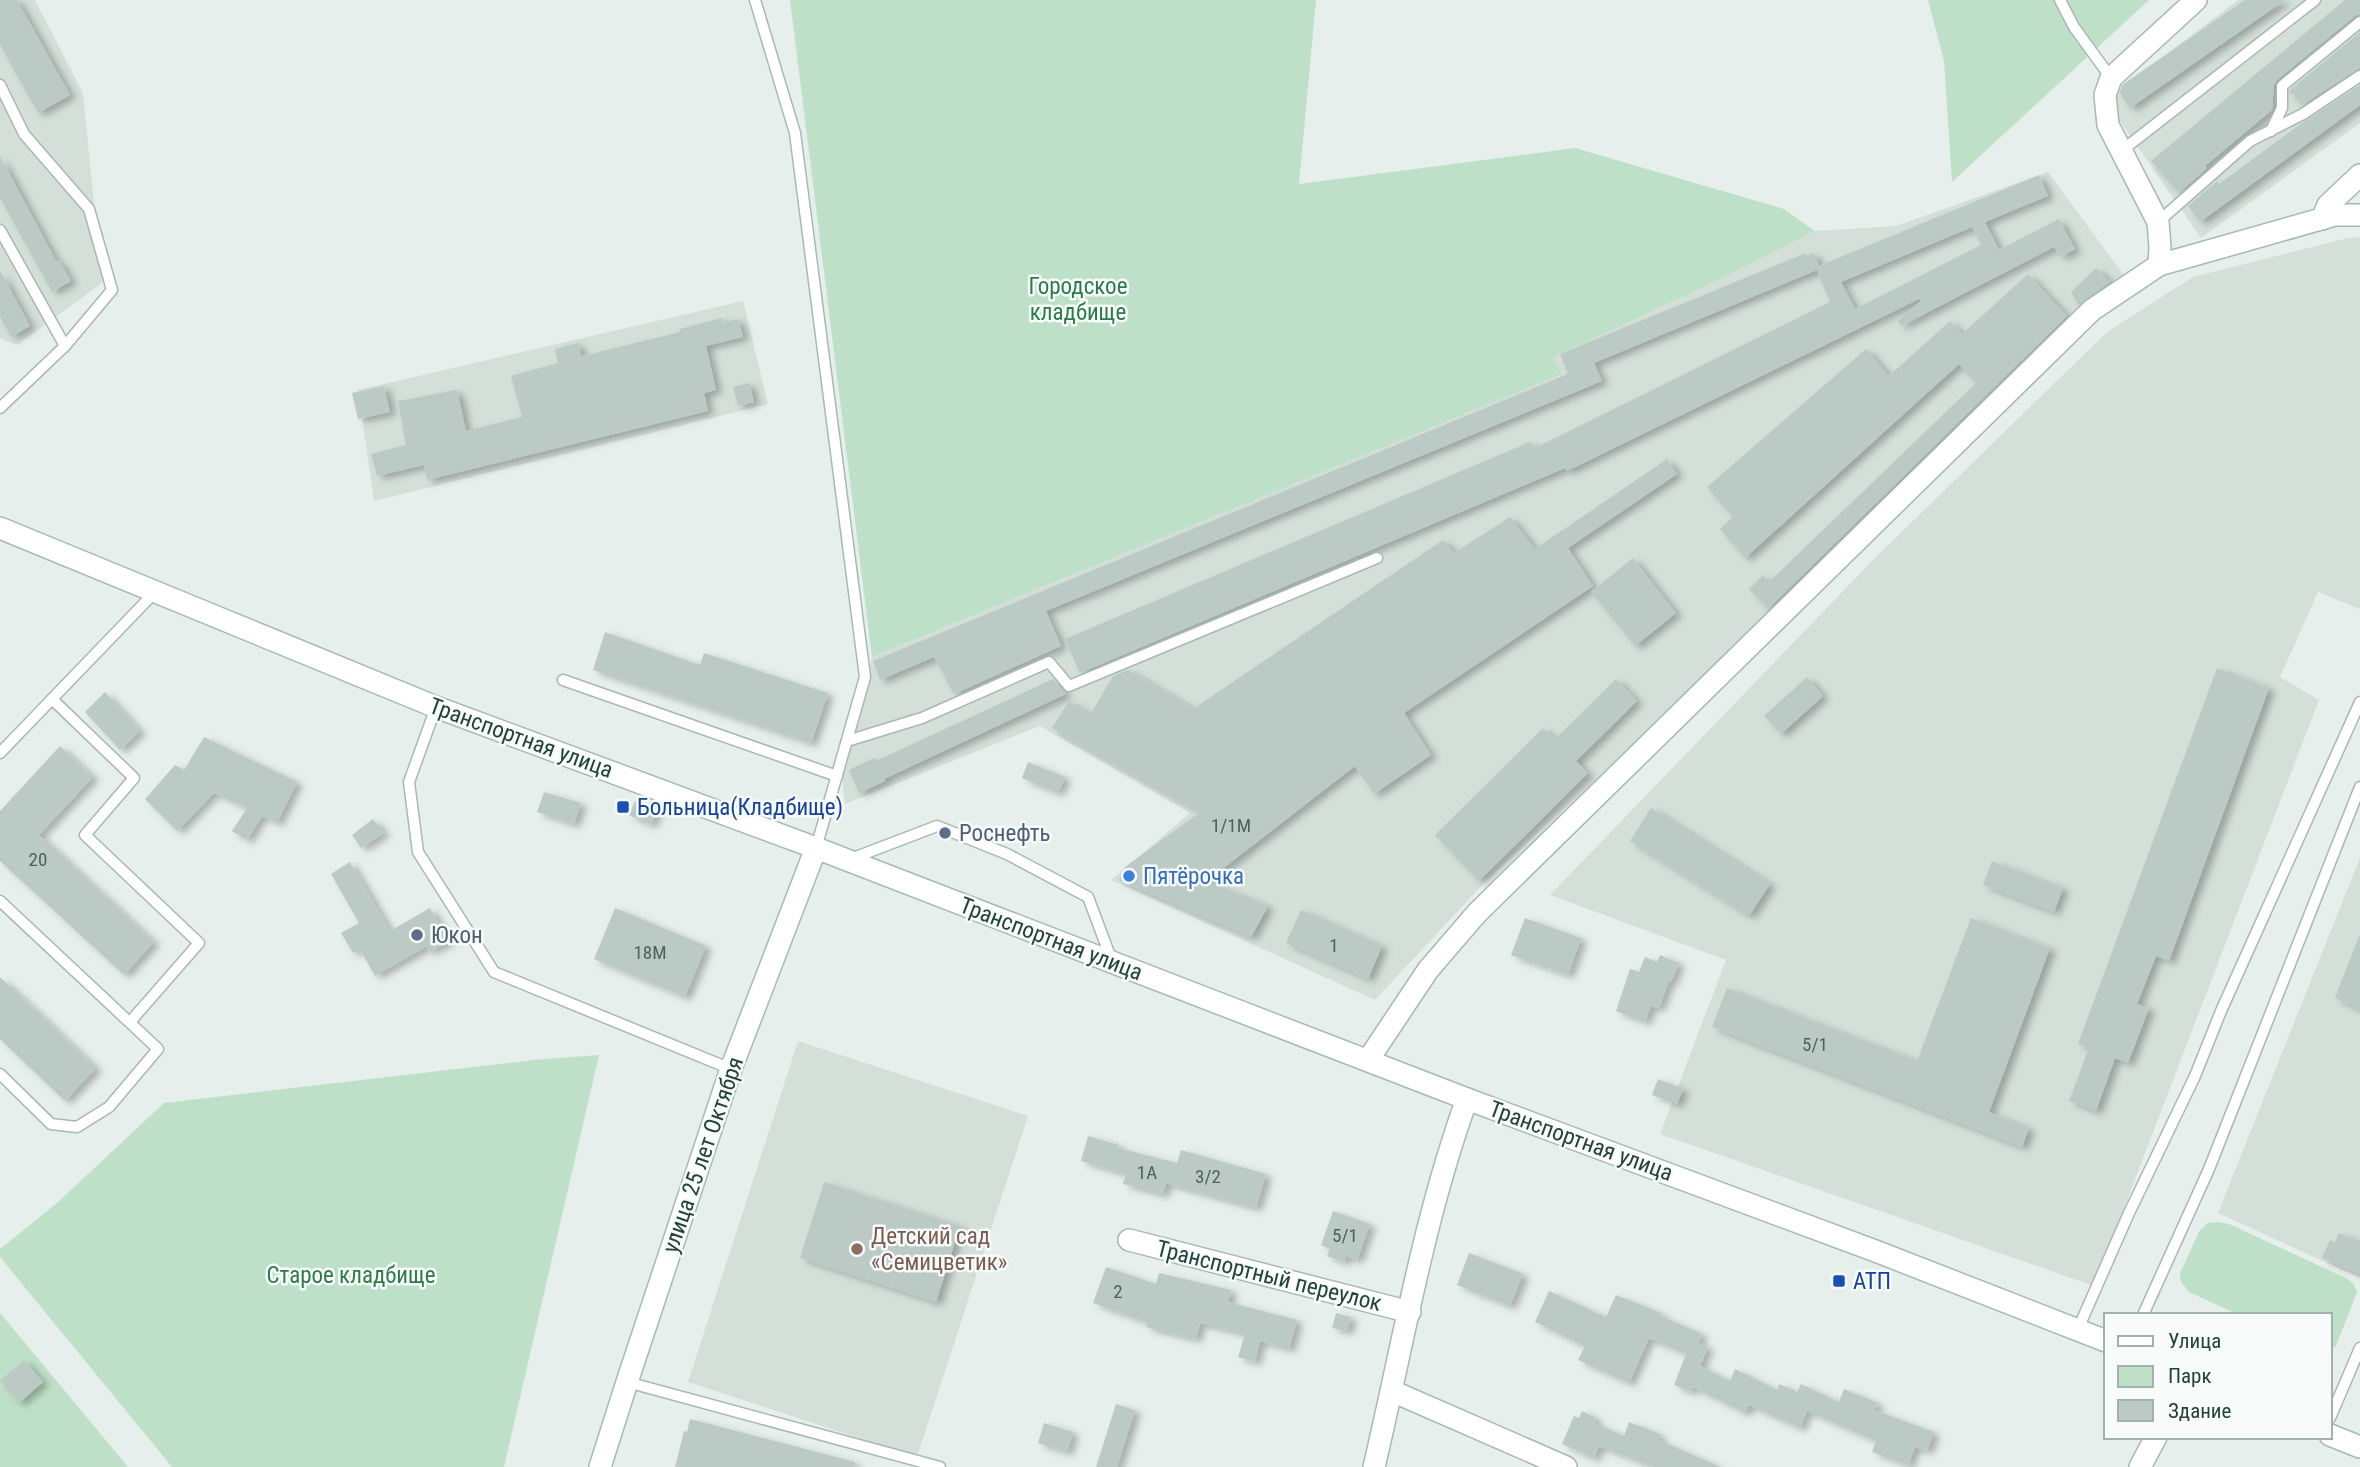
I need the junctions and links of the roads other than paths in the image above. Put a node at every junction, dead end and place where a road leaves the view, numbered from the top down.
1 (755, 0) edge
2 (2060, 0) edge
3 (2196, 0) edge
4 (2315, 0) edge
5 (2360, 22) edge
6 (2360, 76) edge
7 (2111, 78) junction
8 (0, 85) edge
9 (2271, 131) junction
10 (2120, 152) junction
11 (2360, 175) edge
12 (2360, 215) edge
13 (2322, 219) junction
14 (2158, 222) junction
15 (0, 230) edge
16 (2159, 265) junction
17 (65, 346) junction
18 (0, 408) edge
19 (0, 528) edge
20 (1377, 558) dead end
21 (156, 591) junction
22 (563, 680) dead end
23 (53, 700) junction
24 (2360, 702) edge
25 (436, 707) junction
26 (847, 741) junction
27 (0, 752) edge
28 (837, 776) junction
29 (2360, 788) edge
30 (816, 848) junction
31 (846, 860) junction
32 (0, 901) edge
33 (1113, 962) junction
34 (130, 1022) junction
35 (1368, 1060) junction
36 (731, 1069) junction
37 (0, 1074) edge
38 (1467, 1098) junction
39 (1129, 1240) dead end
40 (1410, 1312) junction
41 (2144, 1313) edge
42 (2078, 1329) junction
43 (2104, 1340) edge
44 (2360, 1348) edge
45 (626, 1382) junction
46 (1392, 1391) junction
47 (2332, 1413) edge
48 (2332, 1435) edge
49 (2155, 1439) edge
50 (2360, 1447) edge
51 (600, 1467) edge
52 (940, 1467) edge
53 (1374, 1467) edge
54 (1566, 1467) edge
55 (2140, 1467) edge

1 - 26 lane
2 - 7 lane
3 - 7 street
4 - 10 lane
5 - 9 lane
6 - 9 lane
7 - 10 street
8 - 17 lane
9 - 14 lane
10 - 14 street
11 - 13 street
12 - 13 street
13 - 16 street
14 - 16 street
15 - 17 lane
16 - 35 street
17 - 18 lane
19 - 21 street, Транспортная улица
20 - 26 lane
21 - 23 lane
21 - 25 street, Транспортная улица
22 - 28 lane
23 - 27 lane
23 - 34 lane
24 - 42 lane
25 - 30 street, Транспортная улица
25 - 36 lane
26 - 28 lane
28 - 30 lane
29 - 41 lane
30 - 31 street, Транспортная улица
30 - 36 street, улица 25 лет Октября
31 - 33 street, Транспортная улица
31 - 33 lane
32 - 34 lane
33 - 35 street, Транспортная улица
34 - 37 lane
35 - 38 street, Транспортная улица
36 - 45 street, улица 25 лет Октября
38 - 40 street
38 - 42 street, Транспортная улица
39 - 40 street, Транспортный переулок
40 - 46 street
42 - 43 street, Транспортная улица
44 - 47 lane
45 - 51 street, улица 25 лет Октября
45 - 52 lane
46 - 53 street
46 - 54 street
48 - 50 street
49 - 55 street

